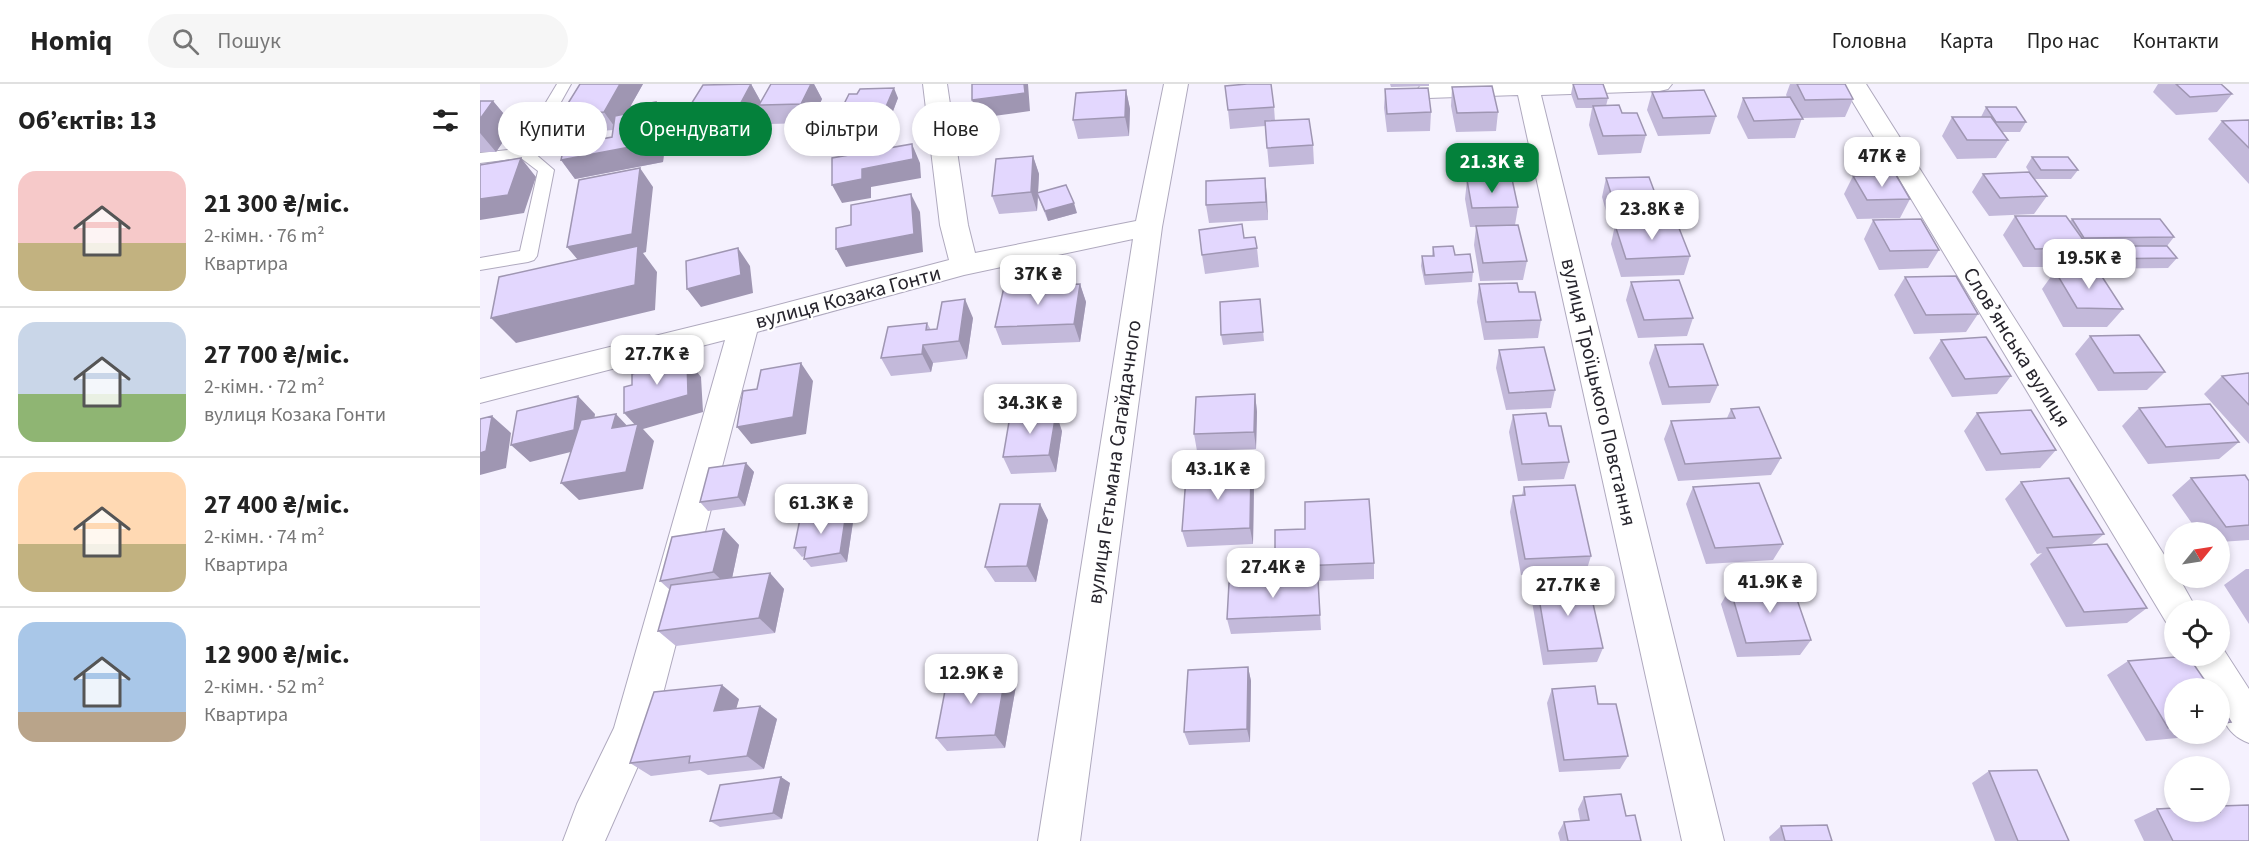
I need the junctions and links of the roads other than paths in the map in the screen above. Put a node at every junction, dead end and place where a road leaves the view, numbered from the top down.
1 (564, 84) edge
2 (935, 84) edge
3 (1176, 84) edge
4 (1660, 84) edge
5 (1854, 84) edge
6 (1528, 86) edge
7 (1428, 91) edge
8 (554, 102) edge
9 (498, 156) edge
10 (528, 156) edge
11 (480, 158) edge
12 (1148, 227) junction
13 (480, 264) edge
14 (964, 265) junction
15 (744, 325) junction
16 (480, 390) edge
17 (2173, 600) edge
18 (2213, 666) edge
19 (2249, 724) edge
20 (584, 841) edge
21 (1059, 841) edge
22 (1703, 841) edge

1 - 8 lane
2 - 14 street
3 - 12 street, вулиця Гетьмана Сагайдачного
4 - 6 street
5 - 17 street, Словʼянська вулиця
6 - 7 street
6 - 22 street, вулиця Троїцького Повстання
9 - 11 lane
10 - 13 lane
12 - 14 street, вулиця Козака Гонти
12 - 21 street, вулиця Гетьмана Сагайдачного
14 - 15 street, вулиця Козака Гонти
15 - 16 street, вулиця Козака Гонти
15 - 20 street
18 - 19 street

